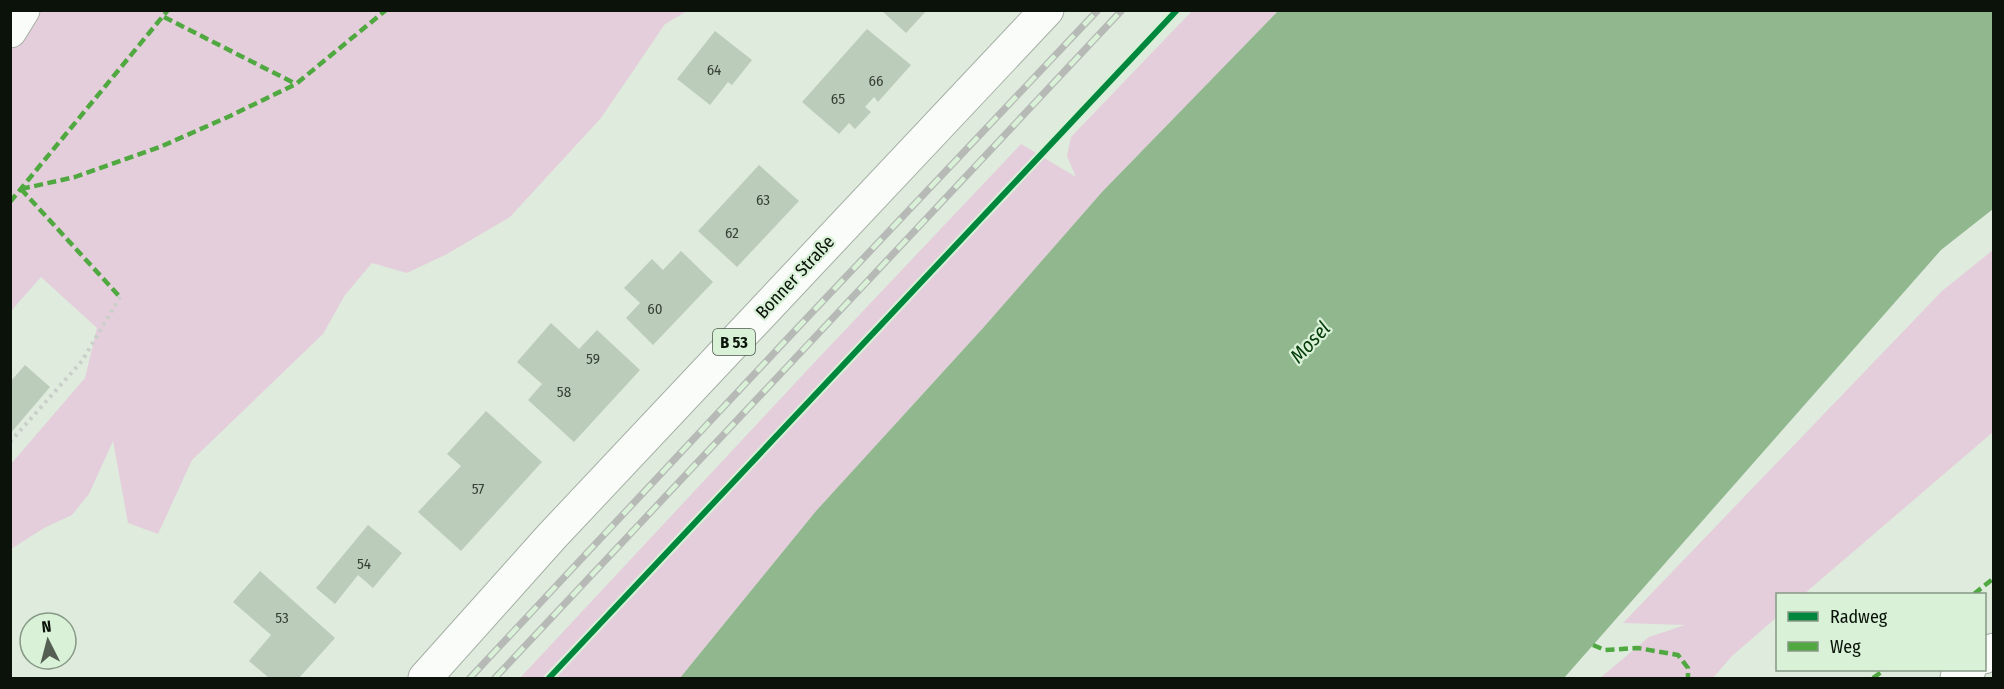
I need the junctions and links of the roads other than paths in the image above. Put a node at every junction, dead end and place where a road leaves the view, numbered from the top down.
1 (23, 10) edge
2 (1047, 10) edge
3 (10, 31) edge
4 (425, 678) edge

1 - 3 main road
2 - 4 main road, Bonner Straße / B 53

